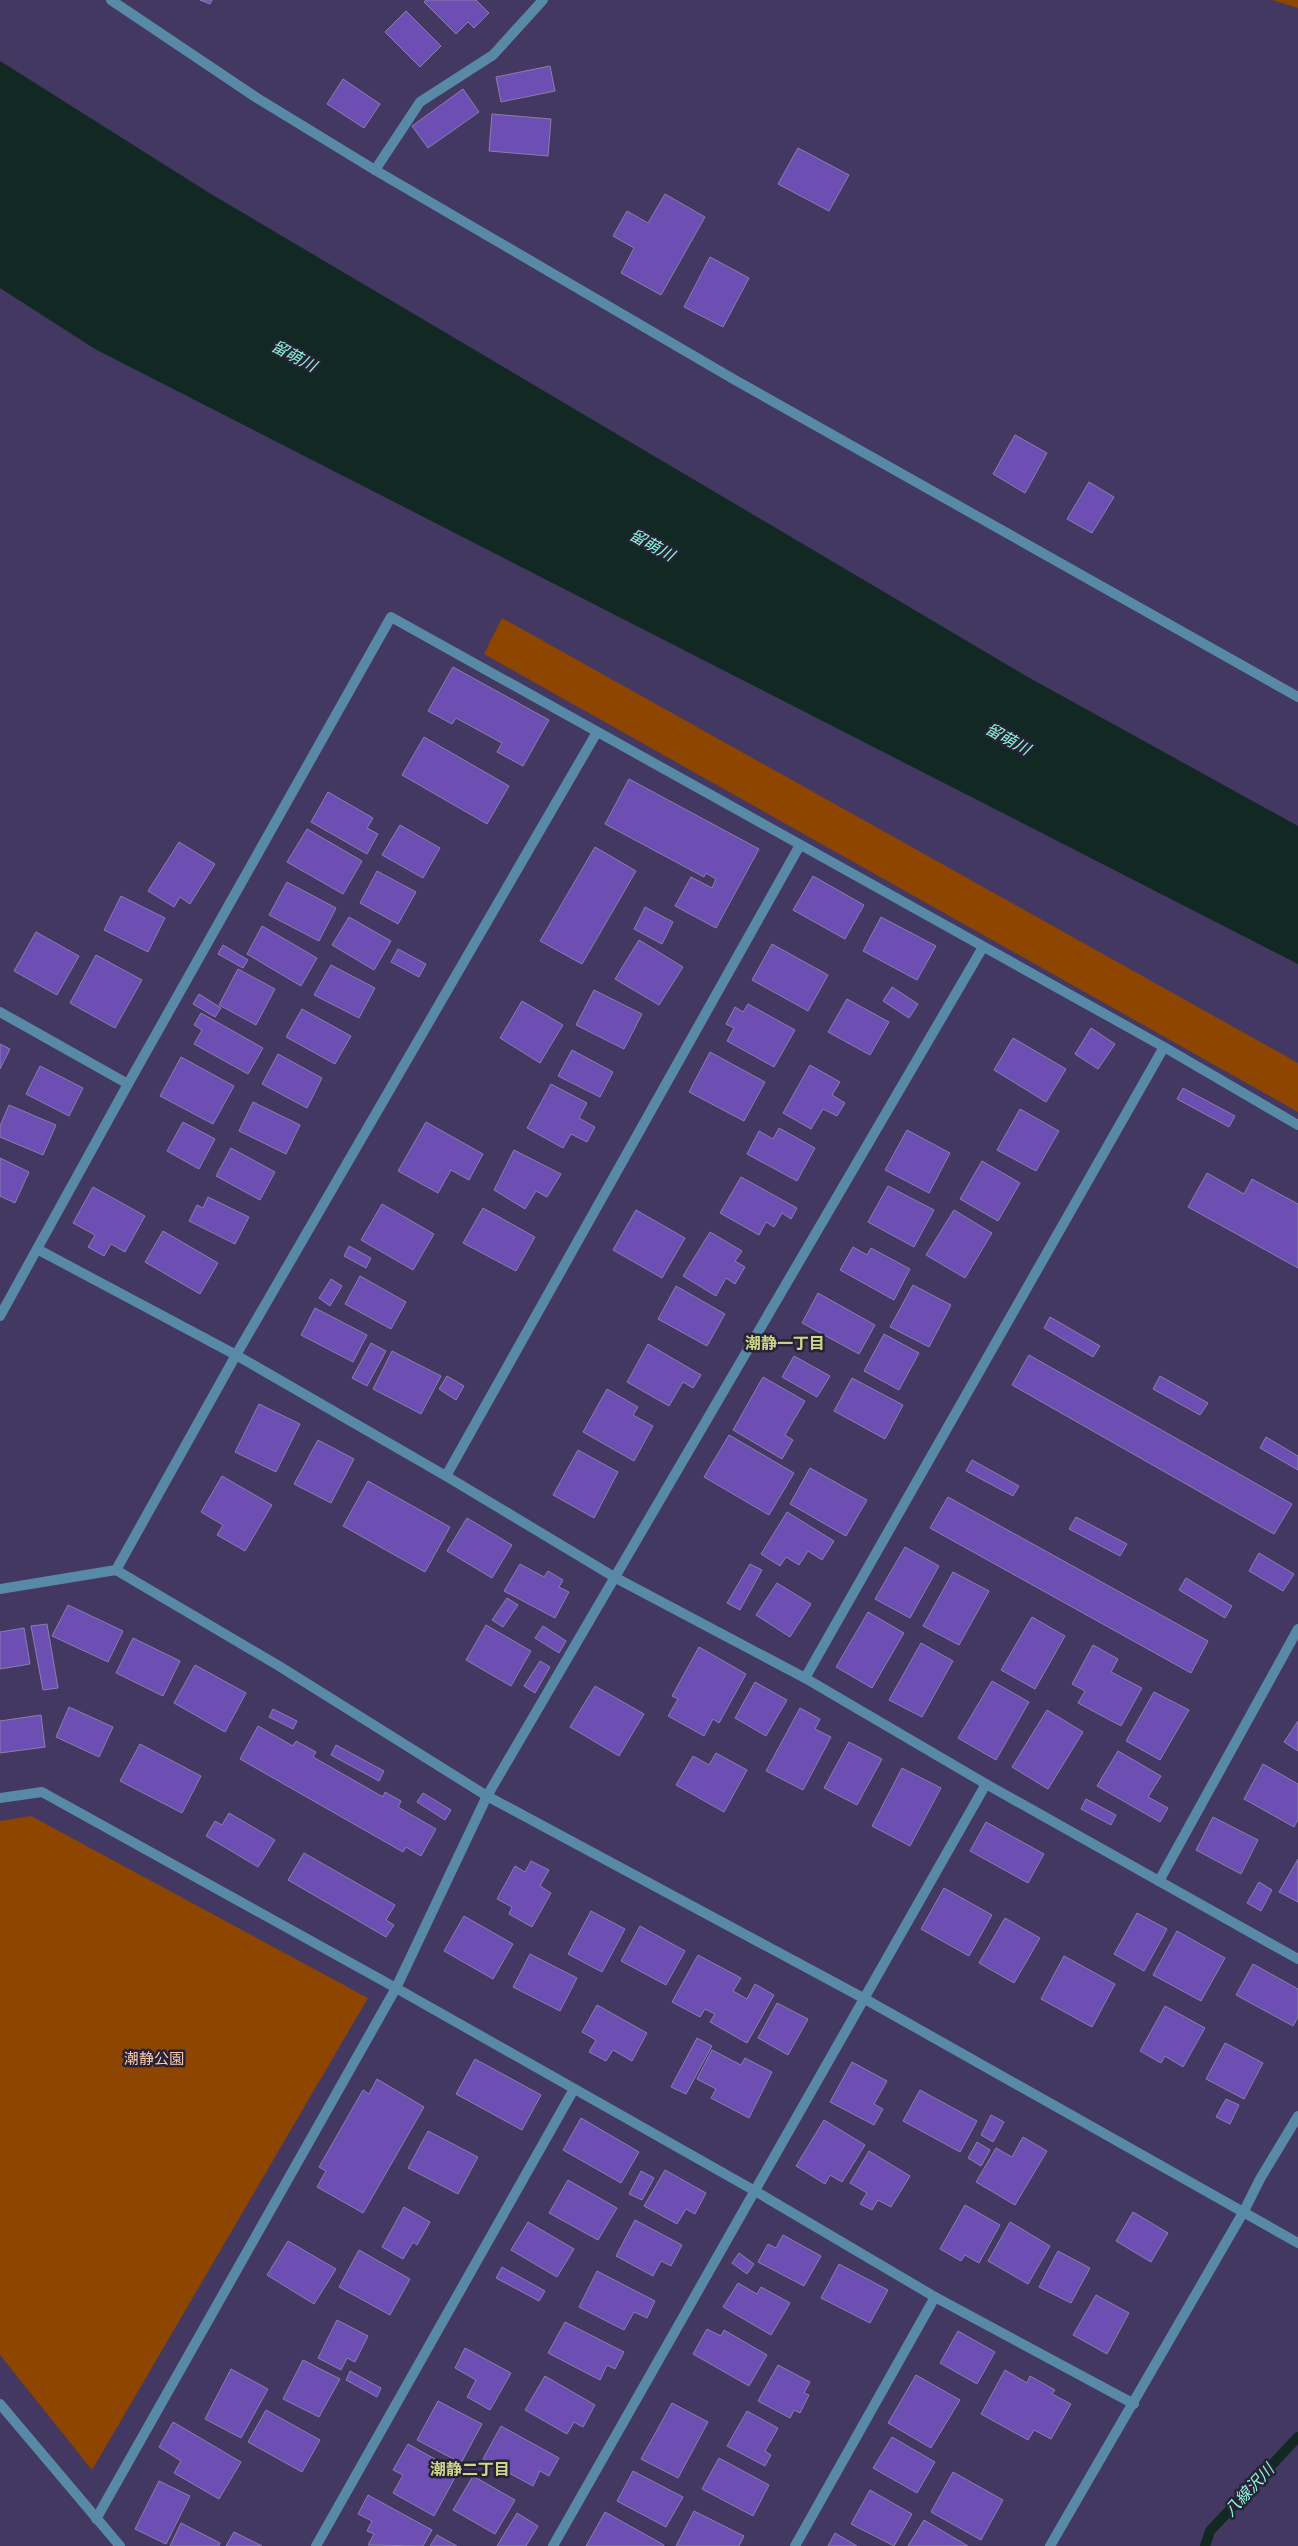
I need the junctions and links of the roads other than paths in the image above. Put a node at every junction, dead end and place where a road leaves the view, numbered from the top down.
1 (111, 0) edge
2 (543, 0) edge
3 (375, 170) junction
4 (1298, 697) edge
5 (597, 732) junction
6 (800, 845) junction
7 (983, 947) junction
8 (0, 1012) edge
9 (1164, 1047) junction
10 (128, 1084) junction
11 (1298, 1125) edge
12 (37, 1249) junction
13 (0, 1316) edge
14 (236, 1355) junction
15 (446, 1476) junction
16 (116, 1570) junction
17 (616, 1578) junction
18 (0, 1589) edge
19 (1298, 1629) edge
20 (805, 1678) junction
21 (986, 1784) junction
22 (486, 1796) junction
23 (0, 1798) edge
24 (1159, 1881) junction
25 (1298, 1959) edge
26 (396, 1988) junction
27 (865, 1999) junction
28 (574, 2090) junction
29 (1298, 2116) edge
30 (755, 2191) junction
31 (1244, 2211) junction
32 (1298, 2243) edge
33 (935, 2296) junction
34 (0, 2404) edge
35 (1134, 2404) junction
36 (96, 2519) junction
37 (120, 2546) edge
38 (316, 2546) edge
39 (553, 2546) edge
40 (795, 2546) edge
41 (1050, 2546) edge

1 - 3 street
2 - 3 street
3 - 4 street
5 - 6 street
5 - 10 street
5 - 14 street
6 - 7 street
6 - 15 street
7 - 9 street
7 - 17 street
8 - 10 street
9 - 11 street
9 - 20 street
10 - 12 street
12 - 13 street
12 - 14 street
14 - 15 street
14 - 16 street
15 - 17 street
16 - 18 street
16 - 22 street
17 - 20 street
17 - 22 street
19 - 24 street
20 - 21 street
21 - 24 street
21 - 27 street
22 - 26 street
22 - 27 street
23 - 26 street
24 - 25 street
26 - 28 street
26 - 36 street
27 - 30 street
27 - 31 street
28 - 30 street
28 - 38 street
29 - 31 street
30 - 33 street
30 - 39 street
31 - 32 street
31 - 35 street
33 - 35 street
33 - 40 street
34 - 36 street
35 - 41 street
36 - 37 street

